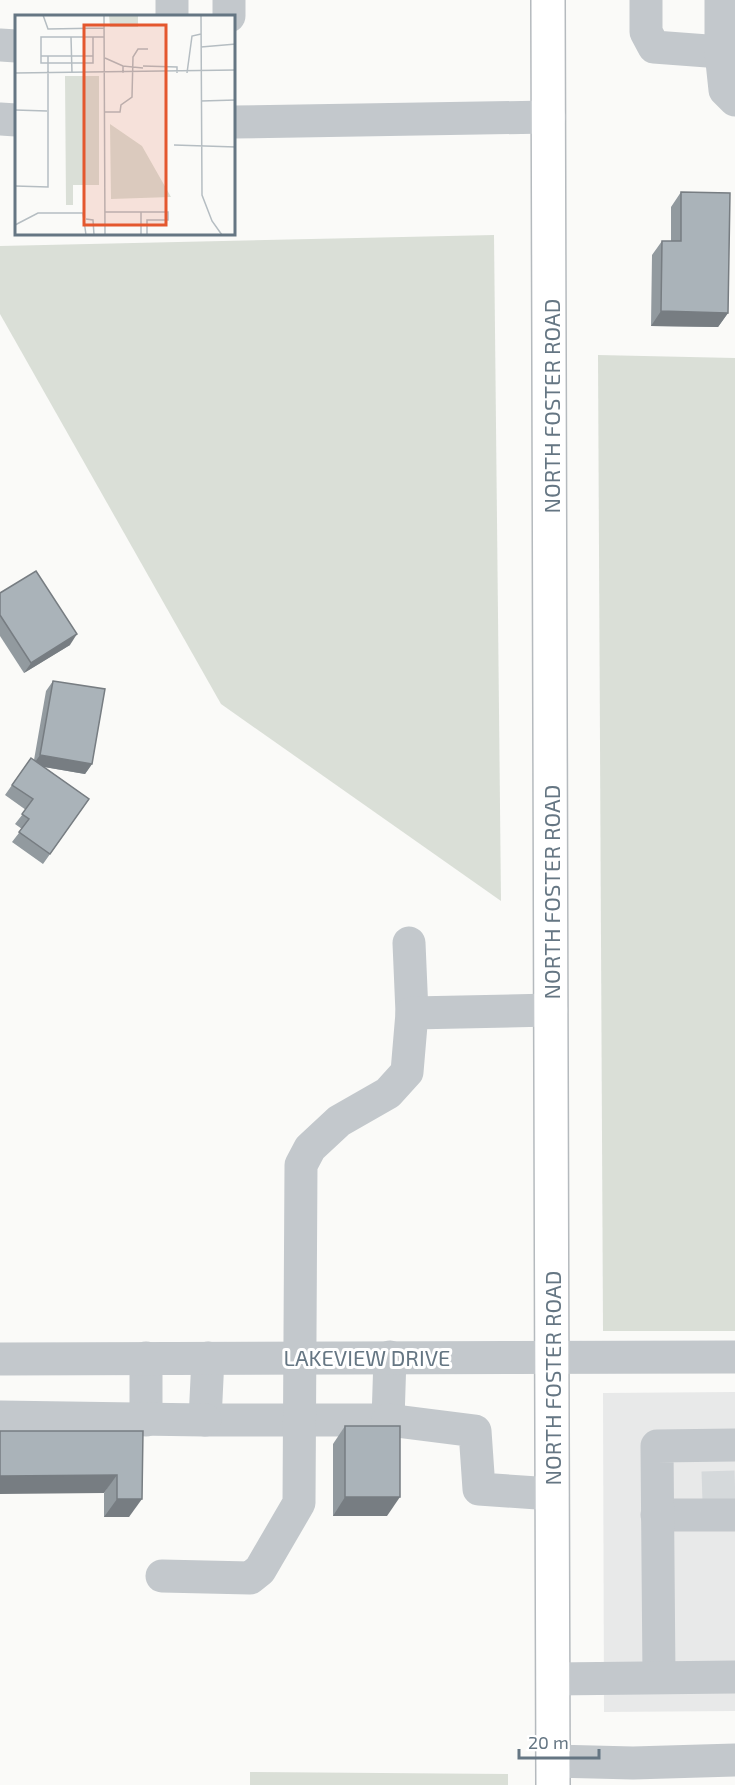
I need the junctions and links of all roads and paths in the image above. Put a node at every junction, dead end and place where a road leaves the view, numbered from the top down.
1 (548, 0) edge
2 (646, 0) edge
3 (721, 0) edge
4 (0, 45) edge
5 (15, 46) edge
6 (721, 51) junction
7 (735, 100) edge
8 (549, 117) junction
9 (0, 119) edge
10 (15, 120) edge
11 (236, 122) edge
12 (409, 943) dead end
13 (551, 1010) junction
14 (412, 1013) junction
15 (390, 1357) junction
16 (551, 1357) junction
17 (735, 1357) edge
18 (146, 1358) junction
19 (208, 1358) junction
20 (299, 1358) junction
21 (0, 1359) edge
22 (0, 1417) edge
23 (146, 1420) junction
24 (205, 1420) junction
25 (299, 1420) junction
26 (388, 1420) junction
27 (724, 1482) edge
28 (552, 1494) junction
29 (657, 1515) junction
30 (162, 1576) dead end
31 (658, 1677) junction
32 (735, 1677) edge
33 (553, 1679) junction
34 (735, 1760) edge
35 (553, 1773) edge
36 (665, 1774) edge

1 - 8 main road, NORTH FOSTER ROAD
2 - 6 street
3 - 6 street
4 - 5 street
6 - 7 street
8 - 11 street
8 - 13 main road, NORTH FOSTER ROAD
9 - 10 street
12 - 14 street
13 - 14 street
13 - 16 main road, NORTH FOSTER ROAD
14 - 20 street
15 - 16 street, LAKEVIEW DRIVE
15 - 20 street, LAKEVIEW DRIVE
15 - 26 street
16 - 17 street, LAKEVIEW DRIVE
16 - 28 main road, NORTH FOSTER ROAD
18 - 19 street, LAKEVIEW DRIVE
18 - 21 street, LAKEVIEW DRIVE
18 - 23 street
19 - 20 street, LAKEVIEW DRIVE
19 - 24 street
20 - 25 street
22 - 23 street
23 - 24 street
24 - 25 street
25 - 26 street
25 - 30 street
26 - 28 street
27 - 29 street
27 - 29 street
28 - 33 main road, NORTH FOSTER ROAD
29 - 31 street
31 - 32 street
31 - 33 street
33 - 35 main road, NORTH FOSTER ROAD
34 - 36 street
35 - 36 street

